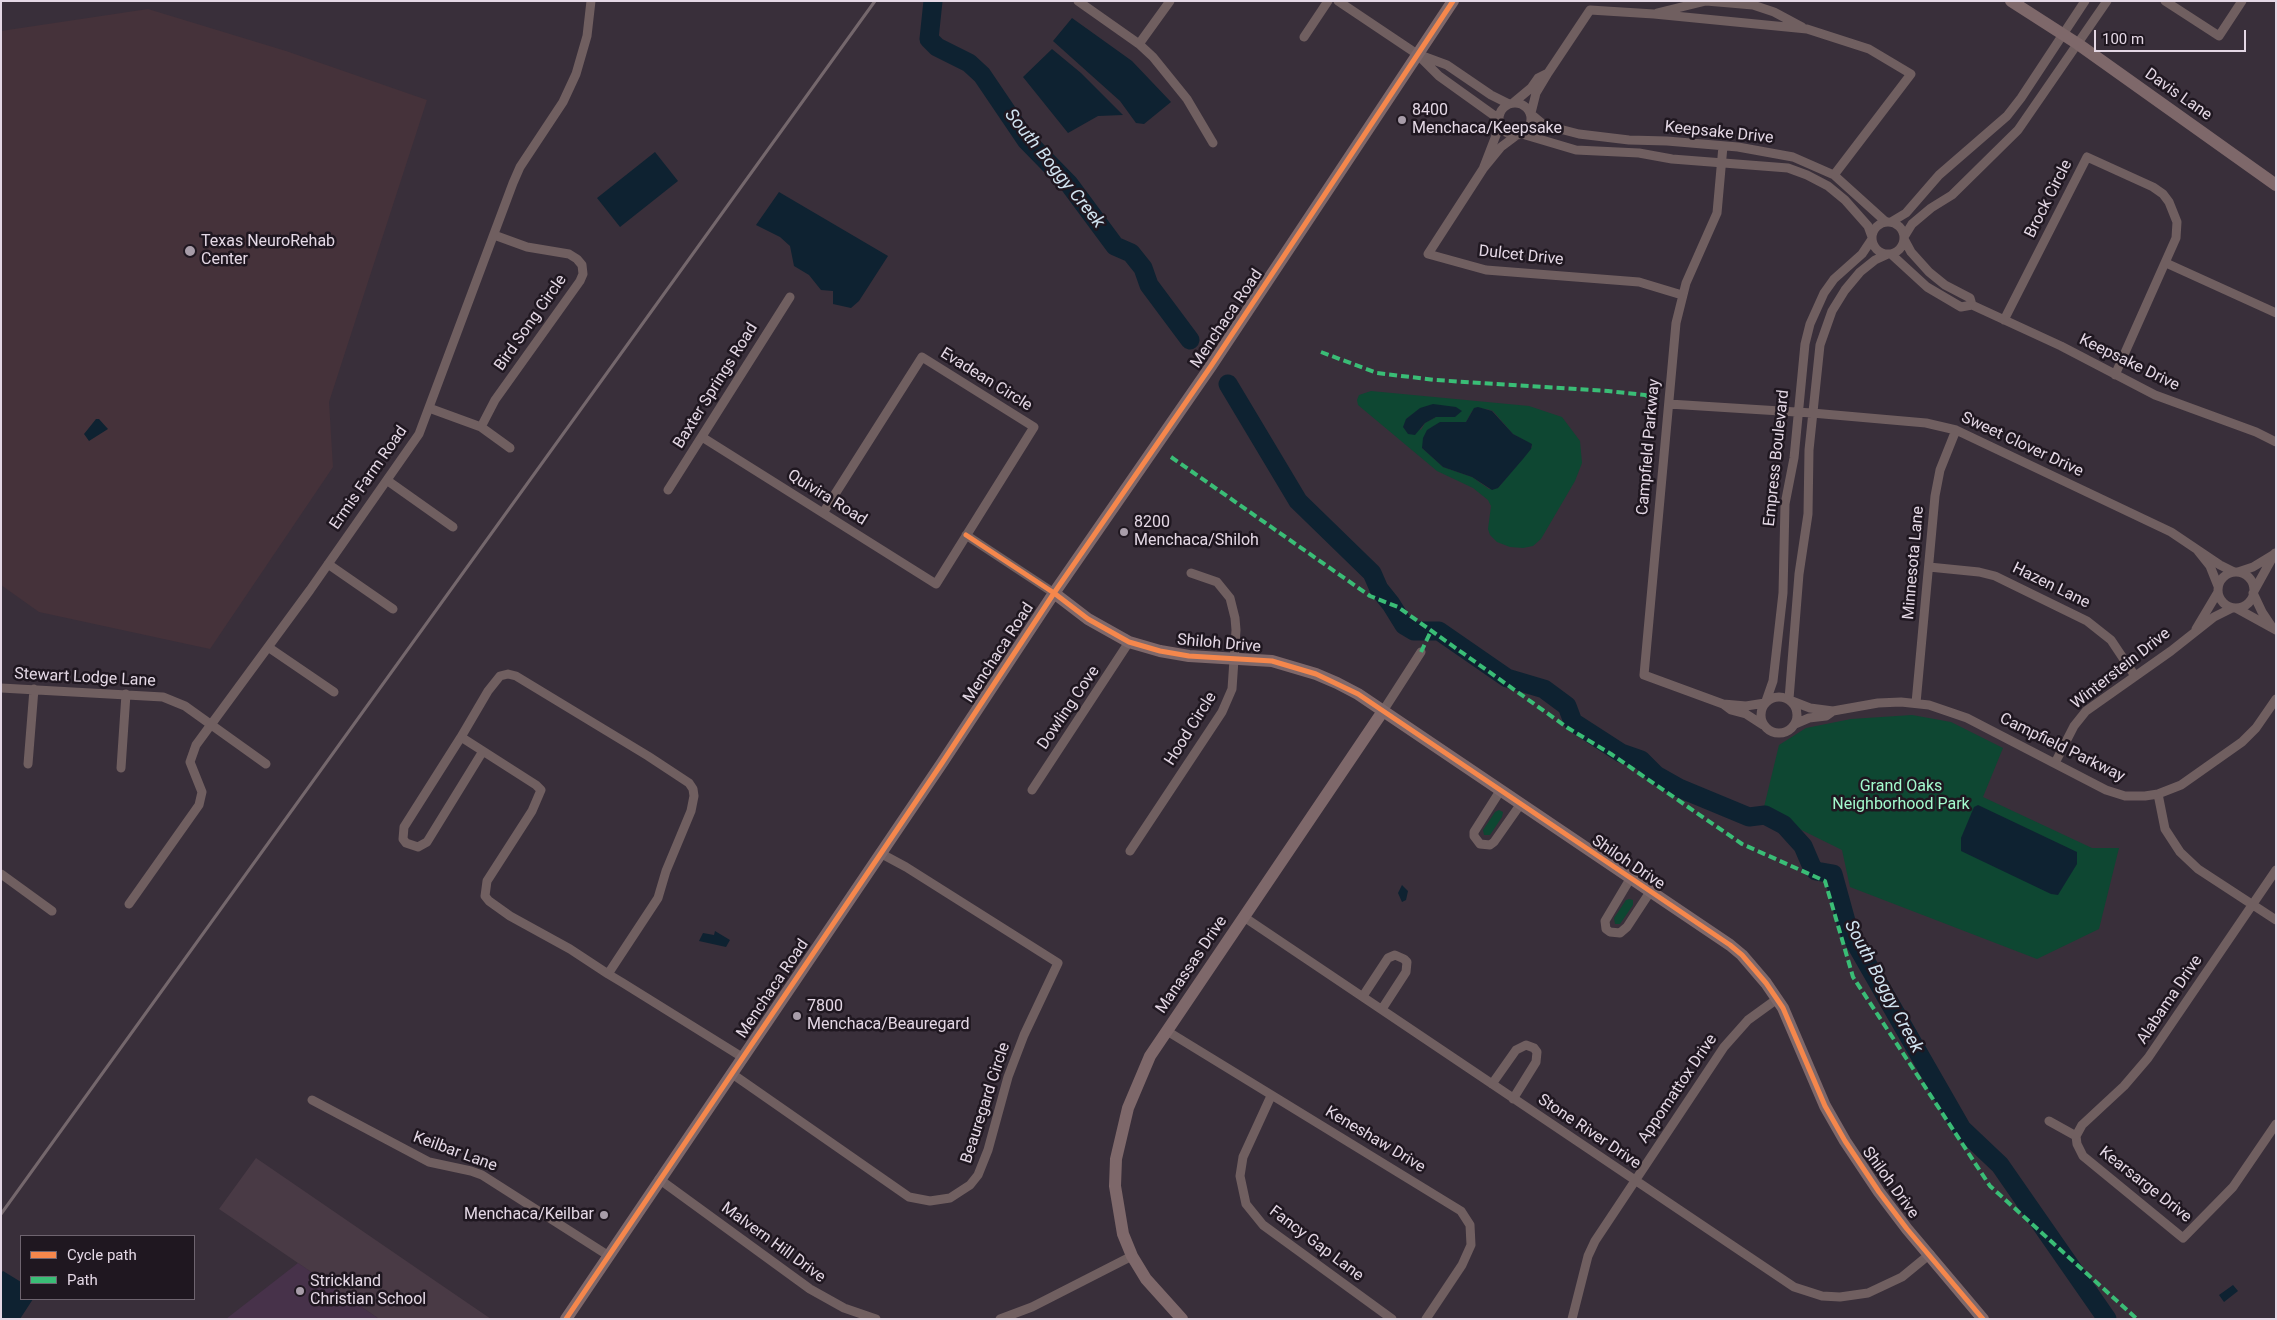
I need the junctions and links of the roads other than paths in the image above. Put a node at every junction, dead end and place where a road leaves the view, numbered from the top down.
1 (592, 1) edge
2 (1078, 1) edge
3 (1170, 1) edge
4 (1328, 1) edge
5 (1338, 1) edge
6 (1453, 1) edge
7 (2011, 1) edge
8 (2085, 1) edge
9 (2107, 1) edge
10 (2165, 1) edge
11 (2242, 1) edge
12 (1654, 14) junction
13 (1807, 29) junction
14 (2064, 34) junction
15 (1304, 37) dead end
16 (1139, 44) junction
17 (2078, 44) junction
18 (1417, 54) junction
19 (1548, 72) junction
20 (1511, 103) junction
21 (1531, 114) junction
22 (1499, 122) junction
23 (1520, 134) junction
24 (1212, 143) dead end
25 (1723, 146) junction
26 (1722, 164) junction
27 (1483, 169) junction
28 (1834, 175) junction
29 (2276, 185) edge
30 (1889, 222) junction
31 (494, 235) junction
32 (1872, 238) junction
33 (1904, 238) junction
34 (1889, 254) junction
35 (2166, 263) junction
36 (1682, 295) junction
37 (790, 297) dead end
38 (1972, 305) junction
39 (2276, 313) edge
40 (2004, 320) junction
41 (2115, 375) junction
42 (1669, 404) junction
43 (429, 408) junction
44 (1797, 412) junction
45 (1812, 413) junction
46 (481, 427) junction
47 (1956, 430) junction
48 (702, 437) junction
49 (2276, 442) edge
50 (510, 448) dead end
51 (388, 481) junction
52 (668, 490) dead end
53 (824, 513) junction
54 (453, 527) dead end
55 (966, 535) junction
56 (2198, 551) junction
57 (2276, 553) edge
58 (328, 564) junction
59 (1929, 567) junction
60 (2236, 572) junction
61 (1191, 573) dead end
62 (936, 584) joint
63 (2218, 589) junction
64 (2253, 592) junction
65 (1054, 593) junction
66 (2234, 608) junction
67 (393, 609) dead end
68 (2274, 628) edge
69 (2196, 629) junction
70 (1129, 642) junction
71 (268, 647) junction
72 (1421, 652) dead end
73 (1235, 658) junction
74 (2135, 676) junction
75 (1, 688) edge
76 (34, 689) junction
77 (334, 692) dead end
78 (126, 694) junction
79 (1791, 700) junction
80 (2276, 700) edge
81 (1765, 702) junction
82 (1916, 703) junction
83 (1723, 704) junction
84 (1383, 711) junction
85 (1833, 711) junction
86 (211, 724) junction
87 (1795, 724) junction
88 (1763, 725) junction
89 (461, 737) junction
90 (483, 751) junction
91 (2055, 763) junction
92 (28, 764) dead end
93 (266, 764) dead end
94 (121, 768) dead end
95 (1032, 790) dead end
96 (1500, 791) junction
97 (2158, 794) junction
98 (1520, 805) junction
99 (1130, 851) dead end
100 (880, 853) junction
101 (2276, 870) edge
102 (1, 874) edge
103 (1630, 879) junction
104 (1650, 892) junction
105 (129, 904) dead end
106 (2253, 904) junction
107 (52, 911) dead end
108 (1244, 917) junction
109 (2276, 920) edge
110 (608, 974) junction
111 (1363, 996) junction
112 (1777, 999) junction
113 (1382, 1009) junction
114 (1167, 1031) junction
115 (742, 1057) junction
116 (731, 1074) junction
117 (1492, 1084) junction
118 (1271, 1096) junction
119 (1513, 1099) junction
120 (312, 1100) dead end
121 (2049, 1121) dead end
122 (2276, 1124) edge
123 (2076, 1136) junction
124 (659, 1179) junction
125 (1634, 1181) junction
126 (1930, 1254) junction
127 (609, 1256) junction
128 (1132, 1256) junction
129 (566, 1319) edge
130 (876, 1319) edge
131 (1000, 1319) edge
132 (1182, 1319) edge
133 (1392, 1319) edge
134 (1426, 1319) edge
135 (1572, 1319) edge
136 (1983, 1319) edge

1 - 31 street, Ermis Farm Road
2 - 16 street
3 - 16 street
4 - 15 street
5 - 18 street
6 - 18 street, Menchaca Road
7 - 14 street, Davis Lane
8 - 14 street
9 - 17 street
10 - 11 street
12 - 13 street
12 - 13 street
12 - 19 street
13 - 28 street
14 - 17 street, Davis Lane
14 - 30 street
16 - 24 street
17 - 29 street, Davis Lane
17 - 33 street
18 - 20 street
18 - 22 street
18 - 65 street, Menchaca Road
19 - 20 street
19 - 21 street
20 - 21 street
20 - 22 street
21 - 23 street
21 - 25 street, Keepsake Drive
22 - 23 street
22 - 27 street, Dulcet Drive
23 - 26 street, Keepsake Drive
23 - 27 street, Dulcet Drive
25 - 26 street, Campfield Parkway
25 - 28 street, Keepsake Drive
26 - 32 street, Keepsake Drive
26 - 36 street, Campfield Parkway
27 - 36 street, Dulcet Drive
28 - 30 street, Keepsake Drive
30 - 32 street
30 - 33 street
31 - 43 street, Ermis Farm Road
31 - 46 street, Bird Song Circle
32 - 34 street
32 - 44 street, Empress Boulevard
33 - 34 street
33 - 38 street, Keepsake Drive
34 - 38 street, Keepsake Drive
34 - 45 street, Empress Boulevard
35 - 39 street
35 - 40 street, Brock Circle
35 - 41 street, Brock Circle
36 - 42 street, Campfield Parkway
37 - 48 street, Baxter Springs Road
38 - 40 street, Keepsake Drive
40 - 41 street, Keepsake Drive
41 - 49 street, Keepsake Drive
42 - 44 street, Sweet Clover Drive
42 - 83 street, Campfield Parkway
43 - 46 street
43 - 51 street, Ermis Farm Road
44 - 45 street, Sweet Clover Drive
44 - 81 street, Empress Boulevard
45 - 47 street, Sweet Clover Drive
45 - 79 street, Empress Boulevard
46 - 50 street
47 - 56 street, Sweet Clover Drive
47 - 59 street, Minnesota Lane
48 - 52 street, Baxter Springs Road
48 - 53 street, Quivira Road
51 - 54 street
51 - 58 street, Ermis Farm Road
53 - 55 street, Evadean Circle
53 - 62 street, Quivira Road
55 - 62 street, Evadean Circle
55 - 65 street
56 - 60 street, Sweet Clover Drive
56 - 63 street, Sweet Clover Drive
57 - 60 street
57 - 64 street
58 - 67 street
58 - 71 street, Ermis Farm Road
59 - 74 street, Hazen Lane
59 - 82 street, Minnesota Lane
60 - 63 street
60 - 64 street
61 - 73 street, Hood Circle
63 - 66 street
63 - 69 street, Winterstein Drive
64 - 66 street
64 - 68 street
65 - 70 street, Shiloh Drive
65 - 100 street, Menchaca Road
66 - 68 street
66 - 69 street, Winterstein Drive
69 - 74 street, Winterstein Drive
70 - 73 street, Shiloh Drive
70 - 95 street, Dowling Cove
71 - 77 street
71 - 86 street, Ermis Farm Road
72 - 84 street, Manassas Drive
73 - 84 street, Shiloh Drive
73 - 99 street, Hood Circle
74 - 91 street, Winterstein Drive
75 - 76 street, Stewart Lodge Lane
76 - 78 street, Stewart Lodge Lane
76 - 92 street
78 - 86 street, Stewart Lodge Lane
78 - 94 street
79 - 81 street
79 - 85 street, Campfield Parkway
79 - 87 street
80 - 97 street, Campfield Parkway
81 - 83 street, Campfield Parkway
81 - 88 street
82 - 85 street, Campfield Parkway
82 - 91 street, Campfield Parkway
83 - 88 street, Campfield Parkway
84 - 96 street, Shiloh Drive
84 - 108 street, Manassas Drive
85 - 87 street, Campfield Parkway
86 - 93 street, Stewart Lodge Lane
86 - 105 street, Ermis Farm Road
87 - 88 street
89 - 90 street
89 - 90 street
89 - 110 street
90 - 110 street
91 - 97 street, Campfield Parkway
96 - 98 street, Shiloh Drive
96 - 98 street
97 - 106 street
98 - 103 street, Shiloh Drive
100 - 115 street, Menchaca Road
100 - 116 street, Beauregard Circle
101 - 106 street, Alabama Drive
102 - 107 street
103 - 104 street, Shiloh Drive
103 - 104 street
104 - 112 street, Shiloh Drive
106 - 109 street
106 - 123 street, Alabama Drive
108 - 111 street, Stone River Drive
108 - 114 street, Manassas Drive
110 - 115 street
111 - 113 street, Stone River Drive
111 - 113 street
112 - 125 street, Appomattox Drive
112 - 126 street, Shiloh Drive
113 - 117 street, Stone River Drive
114 - 118 street, Keneshaw Drive
114 - 128 street, Manassas Drive
115 - 116 street, Menchaca Road
116 - 124 street, Menchaca Road
117 - 119 street, Stone River Drive
117 - 119 street
118 - 133 street, Fancy Gap Lane
118 - 134 street, Keneshaw Drive
119 - 125 street, Stone River Drive
120 - 127 street, Keilbar Lane
121 - 123 street
122 - 123 street, Kearsarge Drive
124 - 127 street, Menchaca Road
124 - 130 street, Malvern Hill Drive
125 - 126 street, Stone River Drive
125 - 135 street, Appomattox Drive
126 - 136 street, Shiloh Drive
127 - 129 street, Menchaca Road
128 - 131 street
128 - 132 street, Manassas Drive

